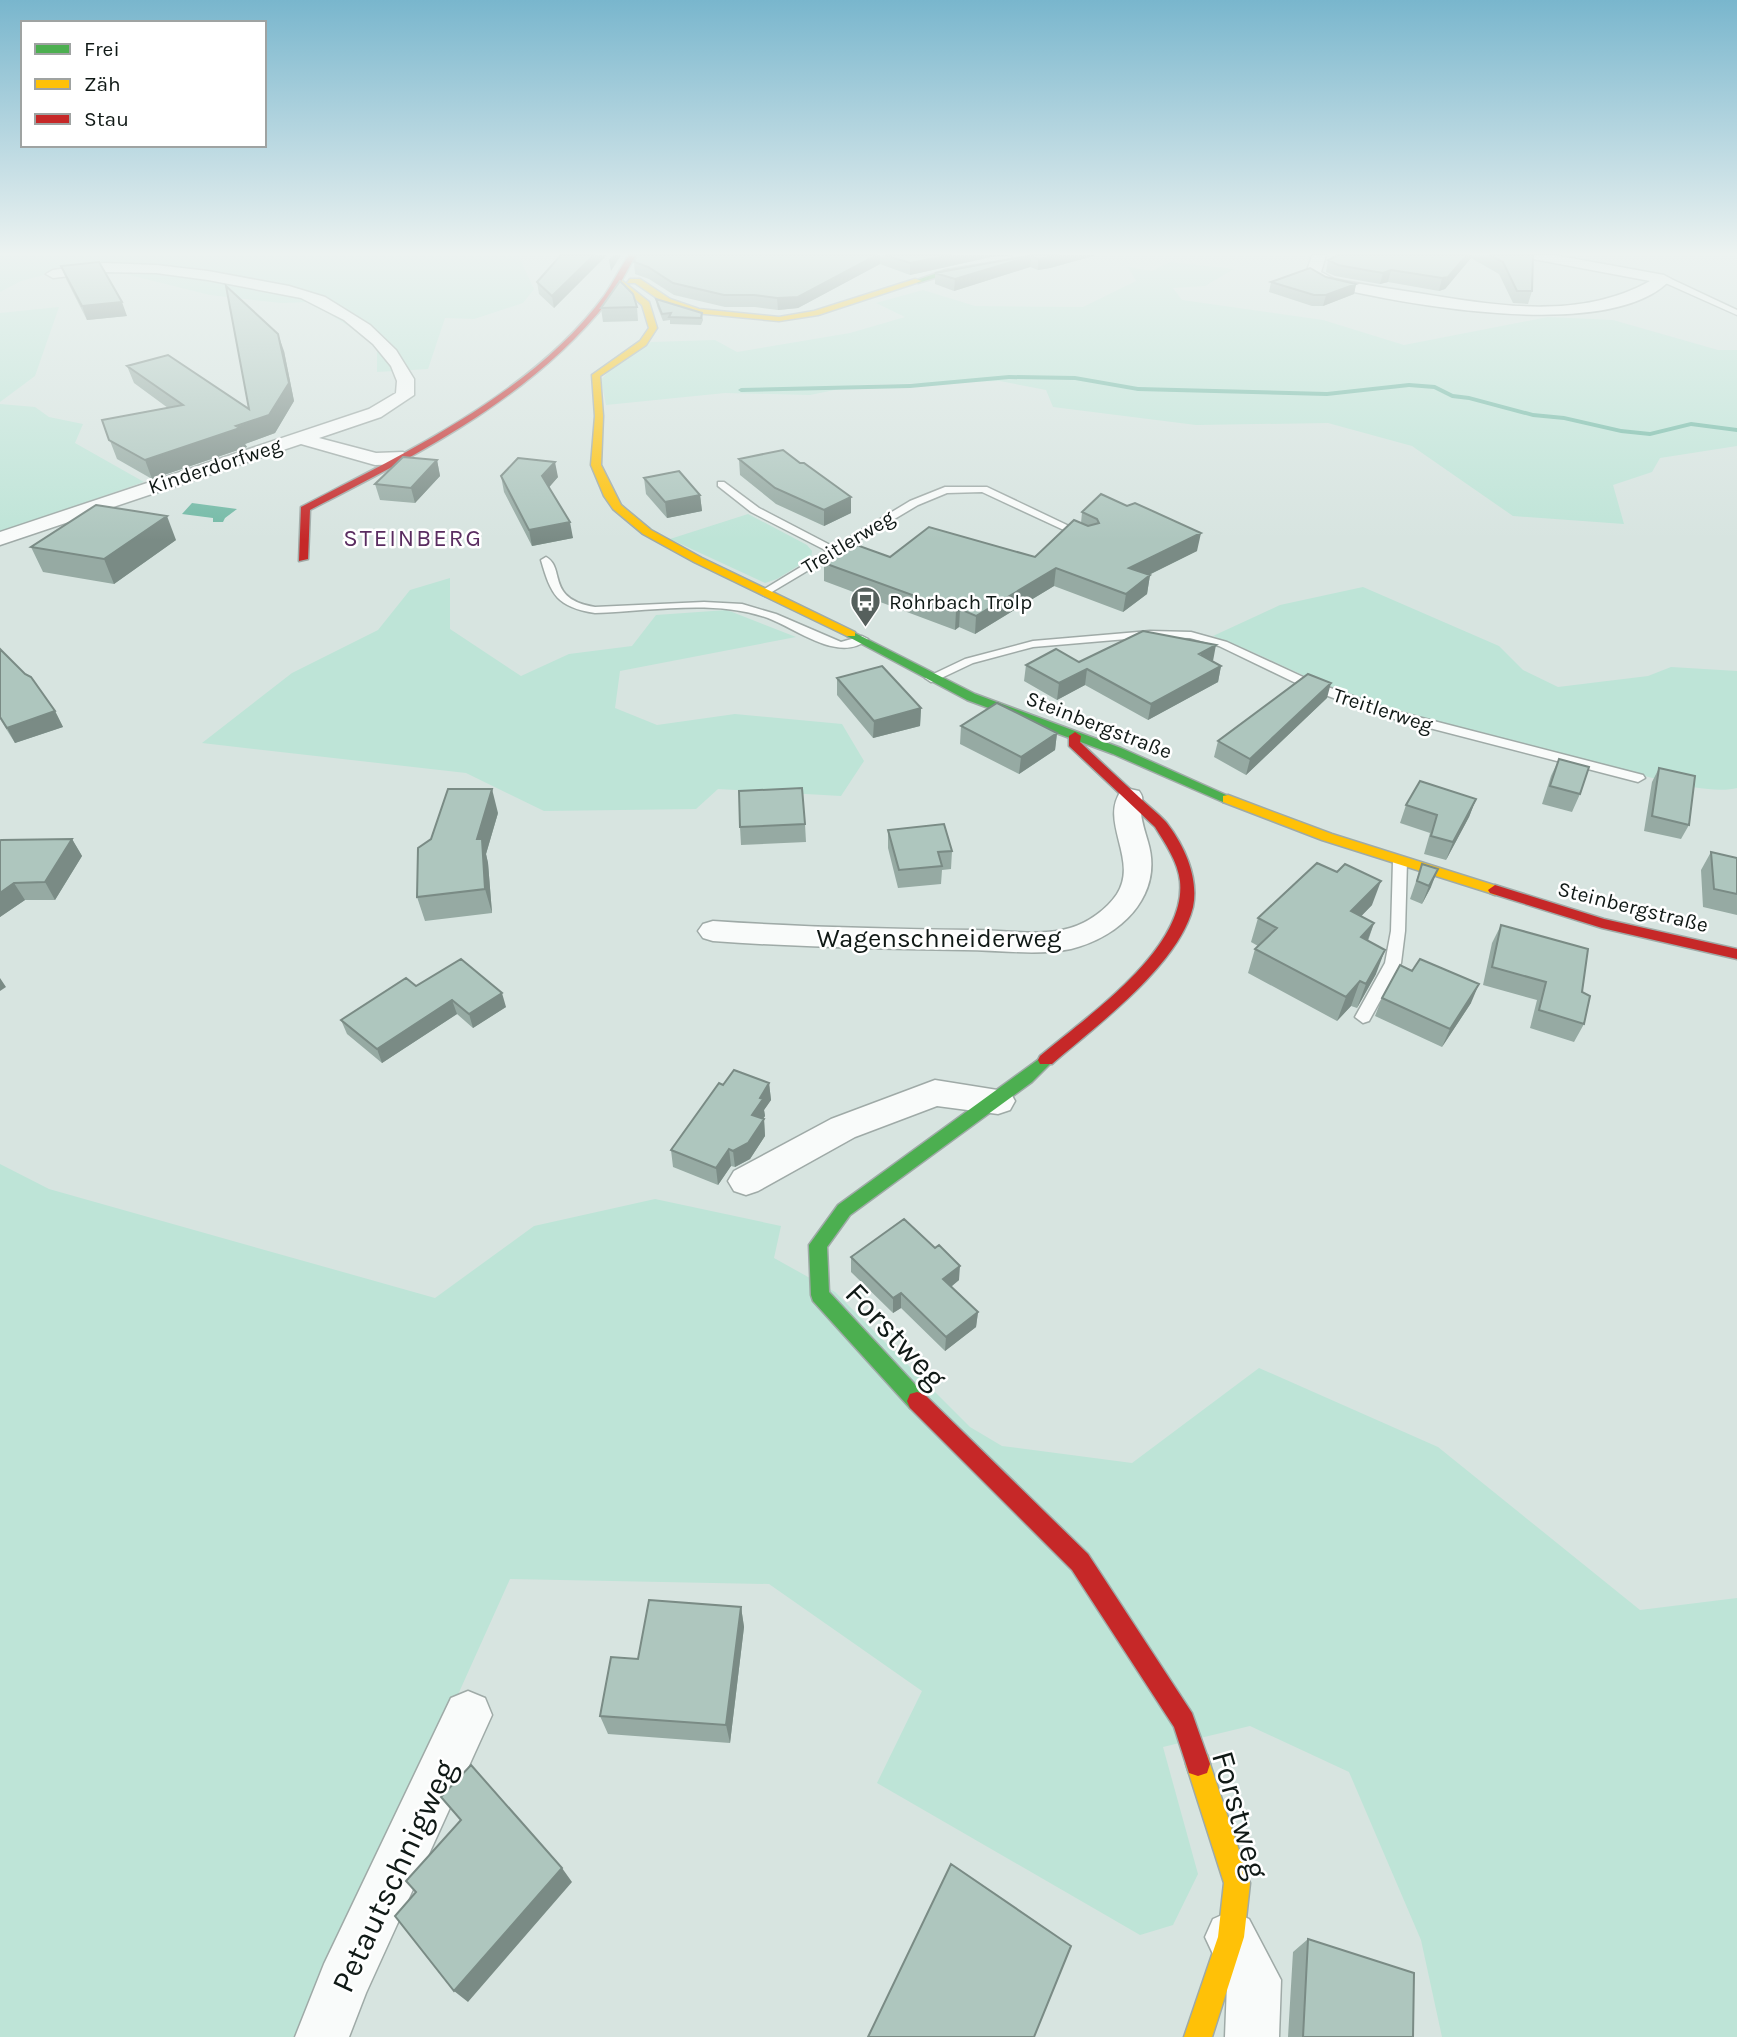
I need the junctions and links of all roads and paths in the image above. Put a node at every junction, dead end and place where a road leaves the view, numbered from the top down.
1 (388, 350) edge
2 (558, 350) edge
3 (629, 350) edge
4 (300, 438) junction
5 (402, 458) junction
6 (721, 484) dead end
7 (0, 539) edge
8 (1089, 539) edge
9 (833, 550) junction
10 (303, 559) dead end
11 (546, 560) dead end
12 (765, 593) junction
13 (862, 639) junction
14 (931, 678) junction
15 (1074, 736) junction
16 (1638, 778) dead end
17 (1130, 797) junction
18 (1400, 861) junction
19 (713, 931) dead end
20 (1737, 954) edge
21 (1363, 1017) dead end
22 (998, 1101) junction
23 (746, 1181) dead end
24 (468, 1715) dead end
25 (1231, 1937) junction
26 (322, 2037) edge
27 (1198, 2037) edge
28 (1252, 2037) edge

1 - 4 street
2 - 5 street
3 - 12 street, Steinbergstraße
4 - 5 street, Kinderdorfweg
4 - 7 street, Kinderdorfweg
5 - 10 street
6 - 9 lane
8 - 9 lane, Treitlerweg
9 - 12 lane, Treitlerweg
11 - 13 lane
12 - 13 street, Steinbergstraße
13 - 14 street, Steinbergstraße
14 - 15 street, Steinbergstraße
14 - 16 lane, Treitlerweg
15 - 17 street, Forstweg
15 - 18 street, Steinbergstraße
17 - 19 street, Wagenschneiderweg
17 - 22 street, Forstweg
18 - 20 street, Steinbergstraße
18 - 21 lane
22 - 23 street
22 - 25 street, Forstweg
24 - 26 street, Petautschnigweg
25 - 27 street, Forstweg
25 - 28 street

